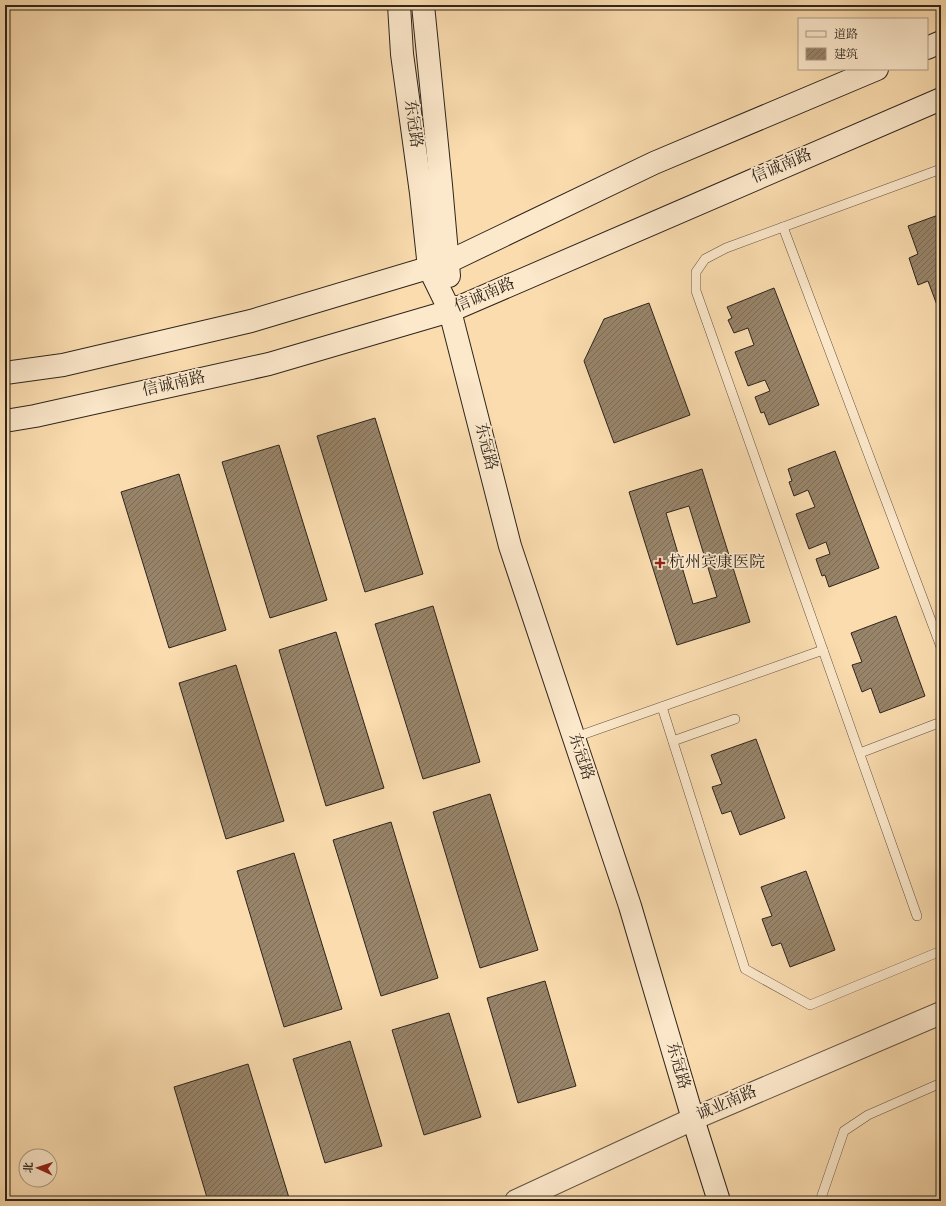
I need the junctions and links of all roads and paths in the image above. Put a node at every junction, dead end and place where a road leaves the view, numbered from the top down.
1 (398, 5) edge
2 (423, 5) edge
3 (941, 42) edge
4 (928, 48) edge
5 (875, 70) edge
6 (941, 99) edge
7 (941, 169) edge
8 (783, 227) junction
9 (438, 265) junction
10 (450, 311) junction
11 (5, 373) edge
12 (5, 421) edge
13 (941, 647) edge
14 (823, 650) junction
15 (662, 707) junction
16 (735, 719) dead end
17 (941, 722) edge
18 (573, 738) junction
19 (673, 741) junction
20 (860, 753) junction
21 (917, 916) dead end
22 (941, 950) edge
23 (941, 1014) edge
24 (941, 1083) edge
25 (693, 1119) junction
26 (516, 1201) edge
27 (719, 1201) edge
28 (820, 1201) edge

1 - 9 main road, 东冠路
2 - 9 main road, 东冠路
3 - 4 main road
5 - 9 main road
6 - 10 main road, 信诚南路
7 - 8 lane
8 - 13 lane
8 - 14 lane
9 - 10 main road, 东冠路
9 - 11 main road
10 - 12 main road, 信诚南路
10 - 18 main road, 东冠路
14 - 15 lane
14 - 20 lane
15 - 18 lane
15 - 19 lane
16 - 19 lane
17 - 20 lane
18 - 25 main road, 东冠路
19 - 22 lane
20 - 21 lane
23 - 25 main road, 诚业南路
24 - 28 lane
25 - 26 main road, 诚业南路
25 - 27 main road, 东冠路

